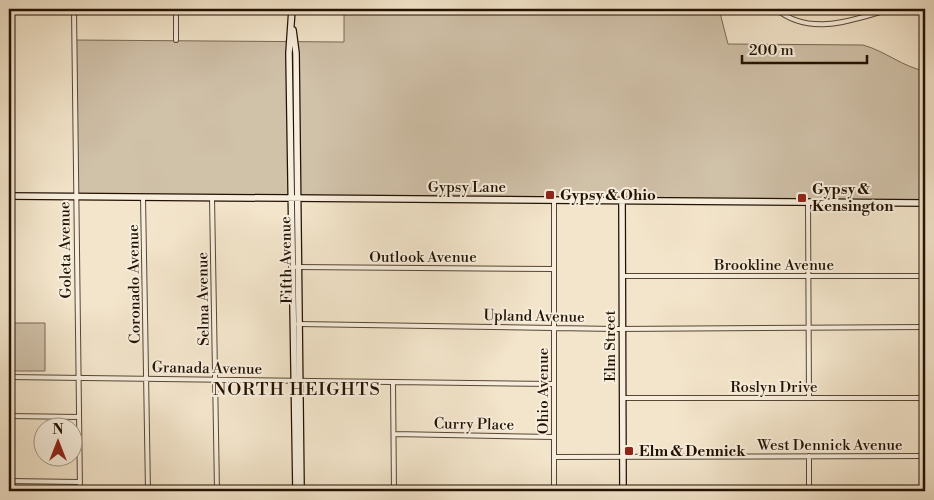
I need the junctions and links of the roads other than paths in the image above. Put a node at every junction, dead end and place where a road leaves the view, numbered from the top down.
1 (74, 9) edge
2 (176, 9) edge
3 (292, 9) edge
4 (776, 9) edge
5 (890, 9) edge
6 (913, 9) edge
7 (881, 10) edge
8 (925, 10) edge
9 (176, 40) dead end
10 (9, 196) edge
11 (76, 196) junction
12 (144, 197) junction
13 (212, 198) junction
14 (294, 198) junction
15 (554, 200) junction
16 (622, 200) junction
17 (808, 202) junction
18 (925, 203) edge
19 (296, 267) junction
20 (554, 269) junction
21 (622, 276) junction
22 (809, 276) junction
23 (925, 276) edge
24 (925, 311) edge
25 (296, 324) junction
26 (923, 326) junction
27 (554, 328) junction
28 (809, 328) junction
29 (622, 329) junction
30 (925, 352) edge
31 (9, 377) edge
32 (78, 378) junction
33 (146, 378) junction
34 (215, 379) junction
35 (297, 380) junction
36 (393, 382) junction
37 (554, 384) junction
38 (622, 398) junction
39 (809, 398) junction
40 (925, 398) edge
41 (9, 416) edge
42 (79, 417) junction
43 (394, 434) junction
44 (554, 437) junction
45 (809, 456) junction
46 (925, 456) edge
47 (554, 457) junction
48 (622, 457) junction
49 (9, 481) edge
50 (80, 482) junction
51 (80, 491) edge
52 (148, 491) edge
53 (216, 491) edge
54 (296, 491) edge
55 (301, 491) edge
56 (394, 491) edge
57 (472, 491) edge
58 (554, 491) edge
59 (622, 491) edge
60 (809, 491) edge

1 - 11 street, Goleta Avenue
2 - 9 street
3 - 14 street, Fifth Avenue
4 - 7 street
5 - 7 street
6 - 8 street
10 - 11 street, Gypsy Lane
11 - 12 street, Gypsy Lane
11 - 32 street, Goleta Avenue
12 - 13 street, Gypsy Lane
12 - 33 street, Coronado Avenue
13 - 14 street, Gypsy Lane
13 - 34 street, Selma Avenue
14 - 15 street, Gypsy Lane
14 - 19 street, Fifth Avenue
15 - 16 street, Gypsy Lane
15 - 20 street, Ohio Avenue
16 - 17 street, Gypsy Lane
16 - 21 street, Elm Street
17 - 18 street, Gypsy Lane
17 - 22 street
19 - 20 street, Outlook Avenue
19 - 25 street, Fifth Avenue
20 - 27 street, Ohio Avenue
21 - 22 street, Brookline Avenue
21 - 29 street, Elm Street
22 - 23 street, Brookline Avenue
22 - 28 street
24 - 26 street
25 - 27 street, Upland Avenue
25 - 35 street, Fifth Avenue
26 - 28 street, Upland Avenue
26 - 30 street
27 - 29 street, Upland Avenue
27 - 37 street, Ohio Avenue
28 - 29 street, Upland Avenue
28 - 39 street
29 - 38 street, Elm Street
31 - 32 street, Granada Avenue
32 - 33 street, Granada Avenue
32 - 42 street, Goleta Avenue
33 - 34 street, Granada Avenue
33 - 52 street, Coronado Avenue
34 - 35 street, Granada Avenue
34 - 53 street, Selma Avenue
35 - 36 street, Granada Avenue
35 - 54 street, Fifth Avenue
35 - 55 street, Fifth Avenue
36 - 37 street, Granada Avenue
36 - 43 street
37 - 44 street, Ohio Avenue
38 - 39 street, Roslyn Drive
38 - 48 street, Elm Street
39 - 40 street, Roslyn Drive
41 - 42 street
42 - 50 street, Goleta Avenue
43 - 44 street, Curry Place
43 - 56 street
44 - 47 street, Ohio Avenue
45 - 46 street, West Dennick Avenue
45 - 48 street, West Dennick Avenue
45 - 60 street
47 - 48 street, West Dennick Avenue
47 - 58 street, Ohio Avenue
48 - 59 street, Elm Street
49 - 50 street
50 - 51 street, Goleta Avenue
56 - 57 street

